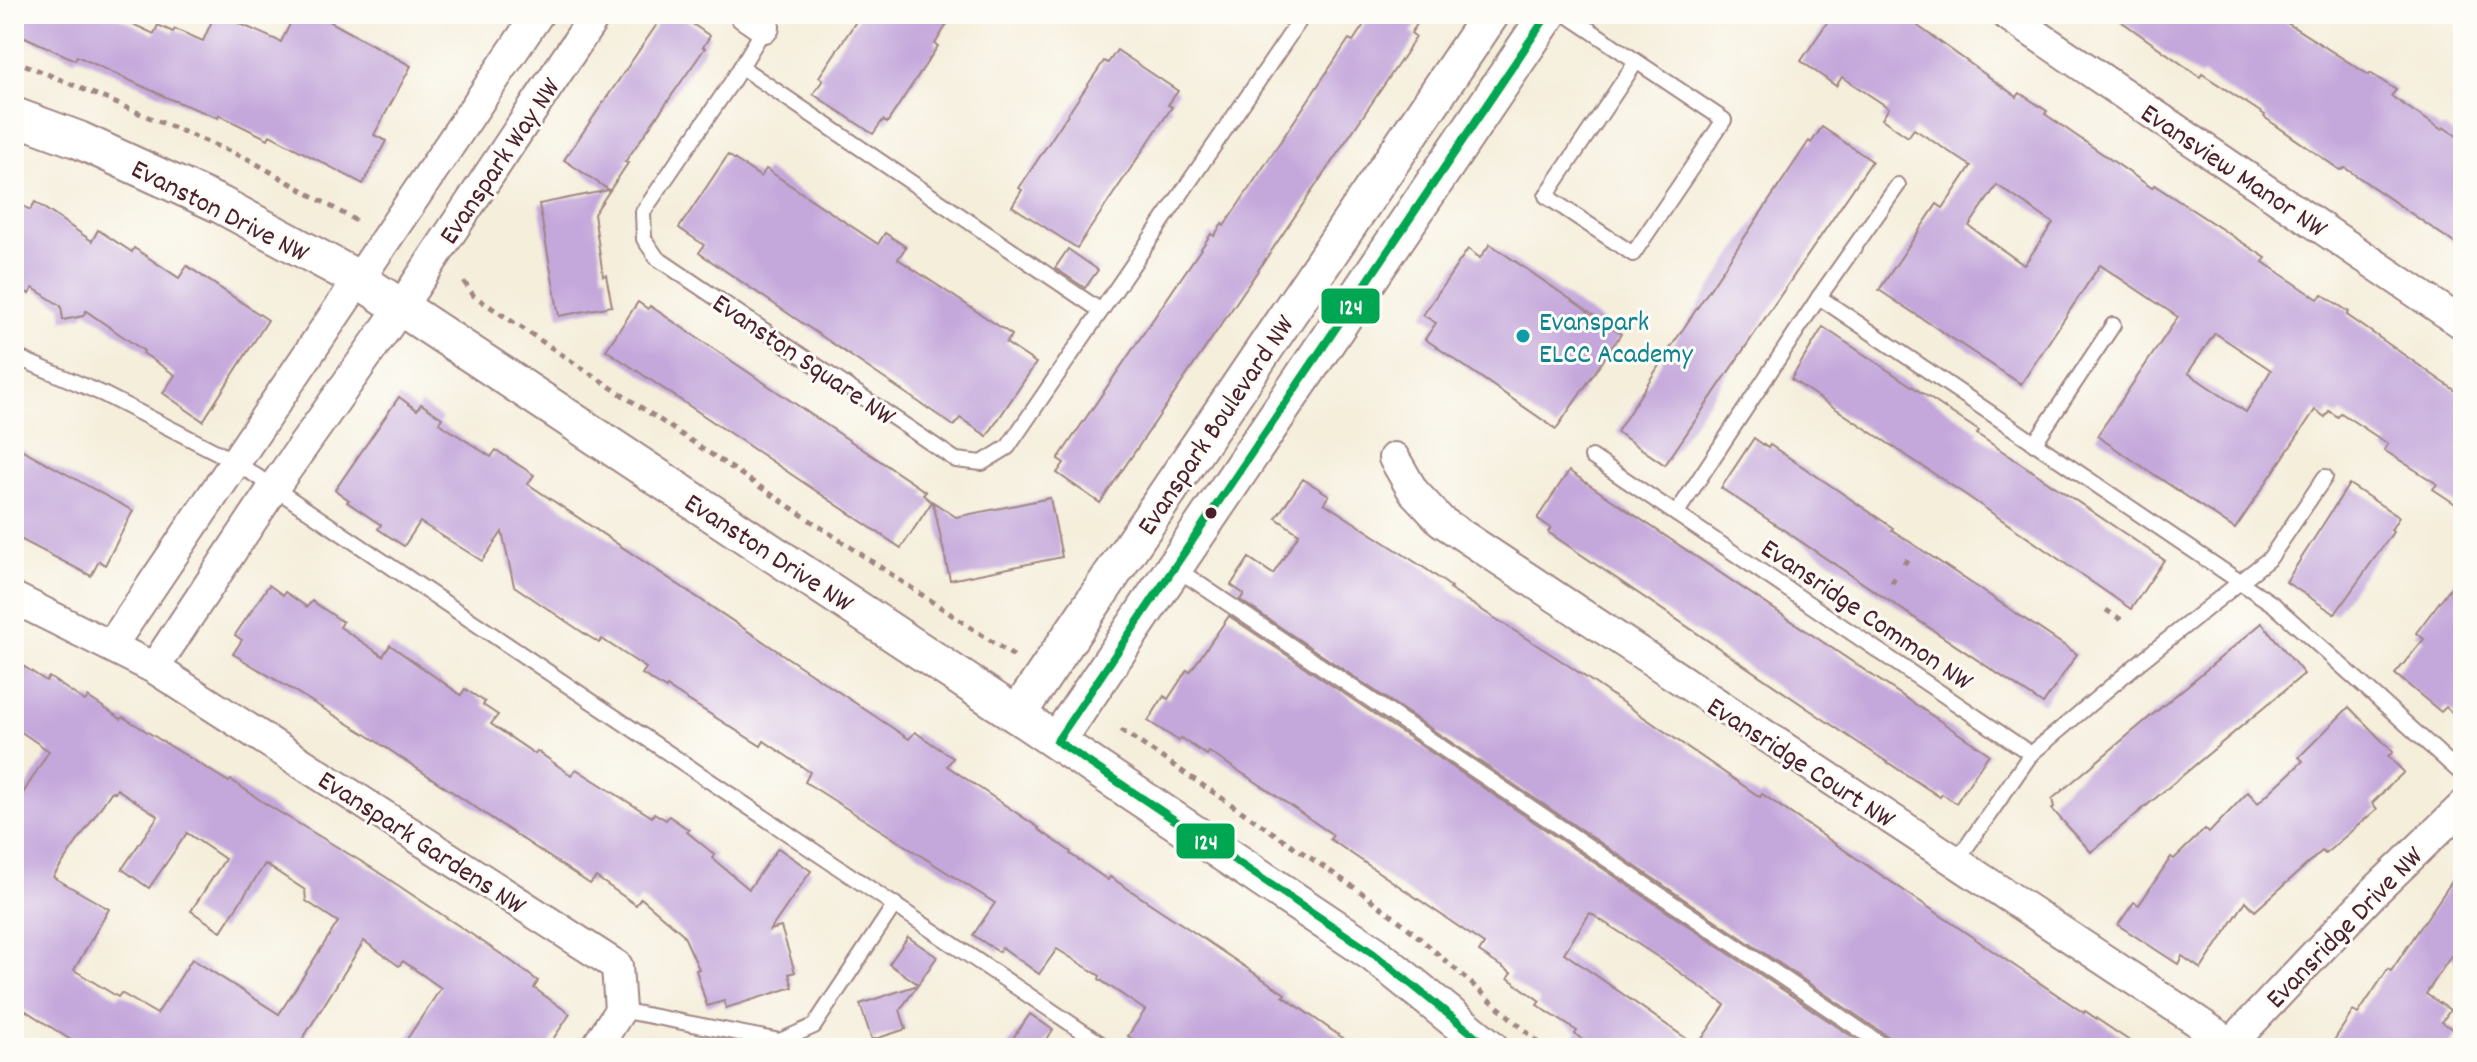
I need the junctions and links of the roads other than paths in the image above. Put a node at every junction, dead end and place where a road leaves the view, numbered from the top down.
1 (538, 14) edge
2 (596, 14) edge
3 (1304, 14) edge
4 (1491, 14) edge
5 (1548, 14) edge
6 (1566, 14) edge
7 (2006, 14) edge
8 (761, 18) edge
9 (1636, 62) junction
10 (741, 67) junction
11 (14, 116) edge
12 (1898, 185) dead end
13 (358, 279) junction
14 (1819, 297) junction
15 (401, 307) junction
16 (1101, 311) junction
17 (2463, 324) edge
18 (2113, 325) dead end
19 (14, 356) edge
20 (2034, 444) junction
21 (1592, 457) dead end
22 (1394, 458) dead end
23 (234, 461) junction
24 (2325, 477) dead end
25 (274, 487) junction
26 (1676, 514) junction
27 (1174, 567) junction
28 (2240, 581) junction
29 (14, 598) edge
30 (111, 646) junction
31 (154, 668) junction
32 (1017, 715) junction
33 (1057, 741) junction
34 (2031, 754) junction
35 (2463, 775) edge
36 (2463, 806) edge
37 (1956, 862) junction
38 (895, 904) junction
39 (620, 1010) junction
40 (2228, 1045) edge
41 (596, 1048) edge
42 (1107, 1048) edge
43 (1490, 1048) edge
44 (1887, 1048) edge

1 - 13 street, Evanspark Way NW
2 - 15 street, Evanspark Way NW
3 - 16 lane, Evanston Square NW
4 - 32 street, Evanspark Boulevard NW
5 - 27 street, Evanspark Boulevard NW
6 - 9 lane
7 - 17 street, Evansview Manor NW
8 - 10 lane, Evanston Square NW
9 - 9 lane
10 - 16 lane
10 - 16 lane, Evanston Square NW
11 - 13 street, Evanston Drive NW
12 - 14 lane
13 - 15 street, Evanston Drive NW
13 - 23 street
14 - 20 lane
14 - 26 lane
15 - 25 street
15 - 32 street, Evanston Drive NW
18 - 20 lane
19 - 23 lane
20 - 28 lane
21 - 26 lane, Evansridge Common NW
22 - 37 street, Evansridge Court NW
23 - 25 lane
23 - 30 street
24 - 28 lane
25 - 31 street
25 - 38 lane
26 - 34 lane, Evansridge Common NW
27 - 33 street, Evanspark Boulevard NW
27 - 44 lane
28 - 34 lane
28 - 35 lane
29 - 30 street, Evanspark Gardens NW
30 - 31 street, Evanspark Gardens NW
31 - 39 street, Evanspark Gardens NW
32 - 33 street, Evanston Drive NW
33 - 43 street, Evanston Drive NW
34 - 37 lane
36 - 40 street, Evansridge Drive NW
37 - 40 street, Evansridge Court NW
38 - 39 lane
38 - 42 lane
39 - 41 street

